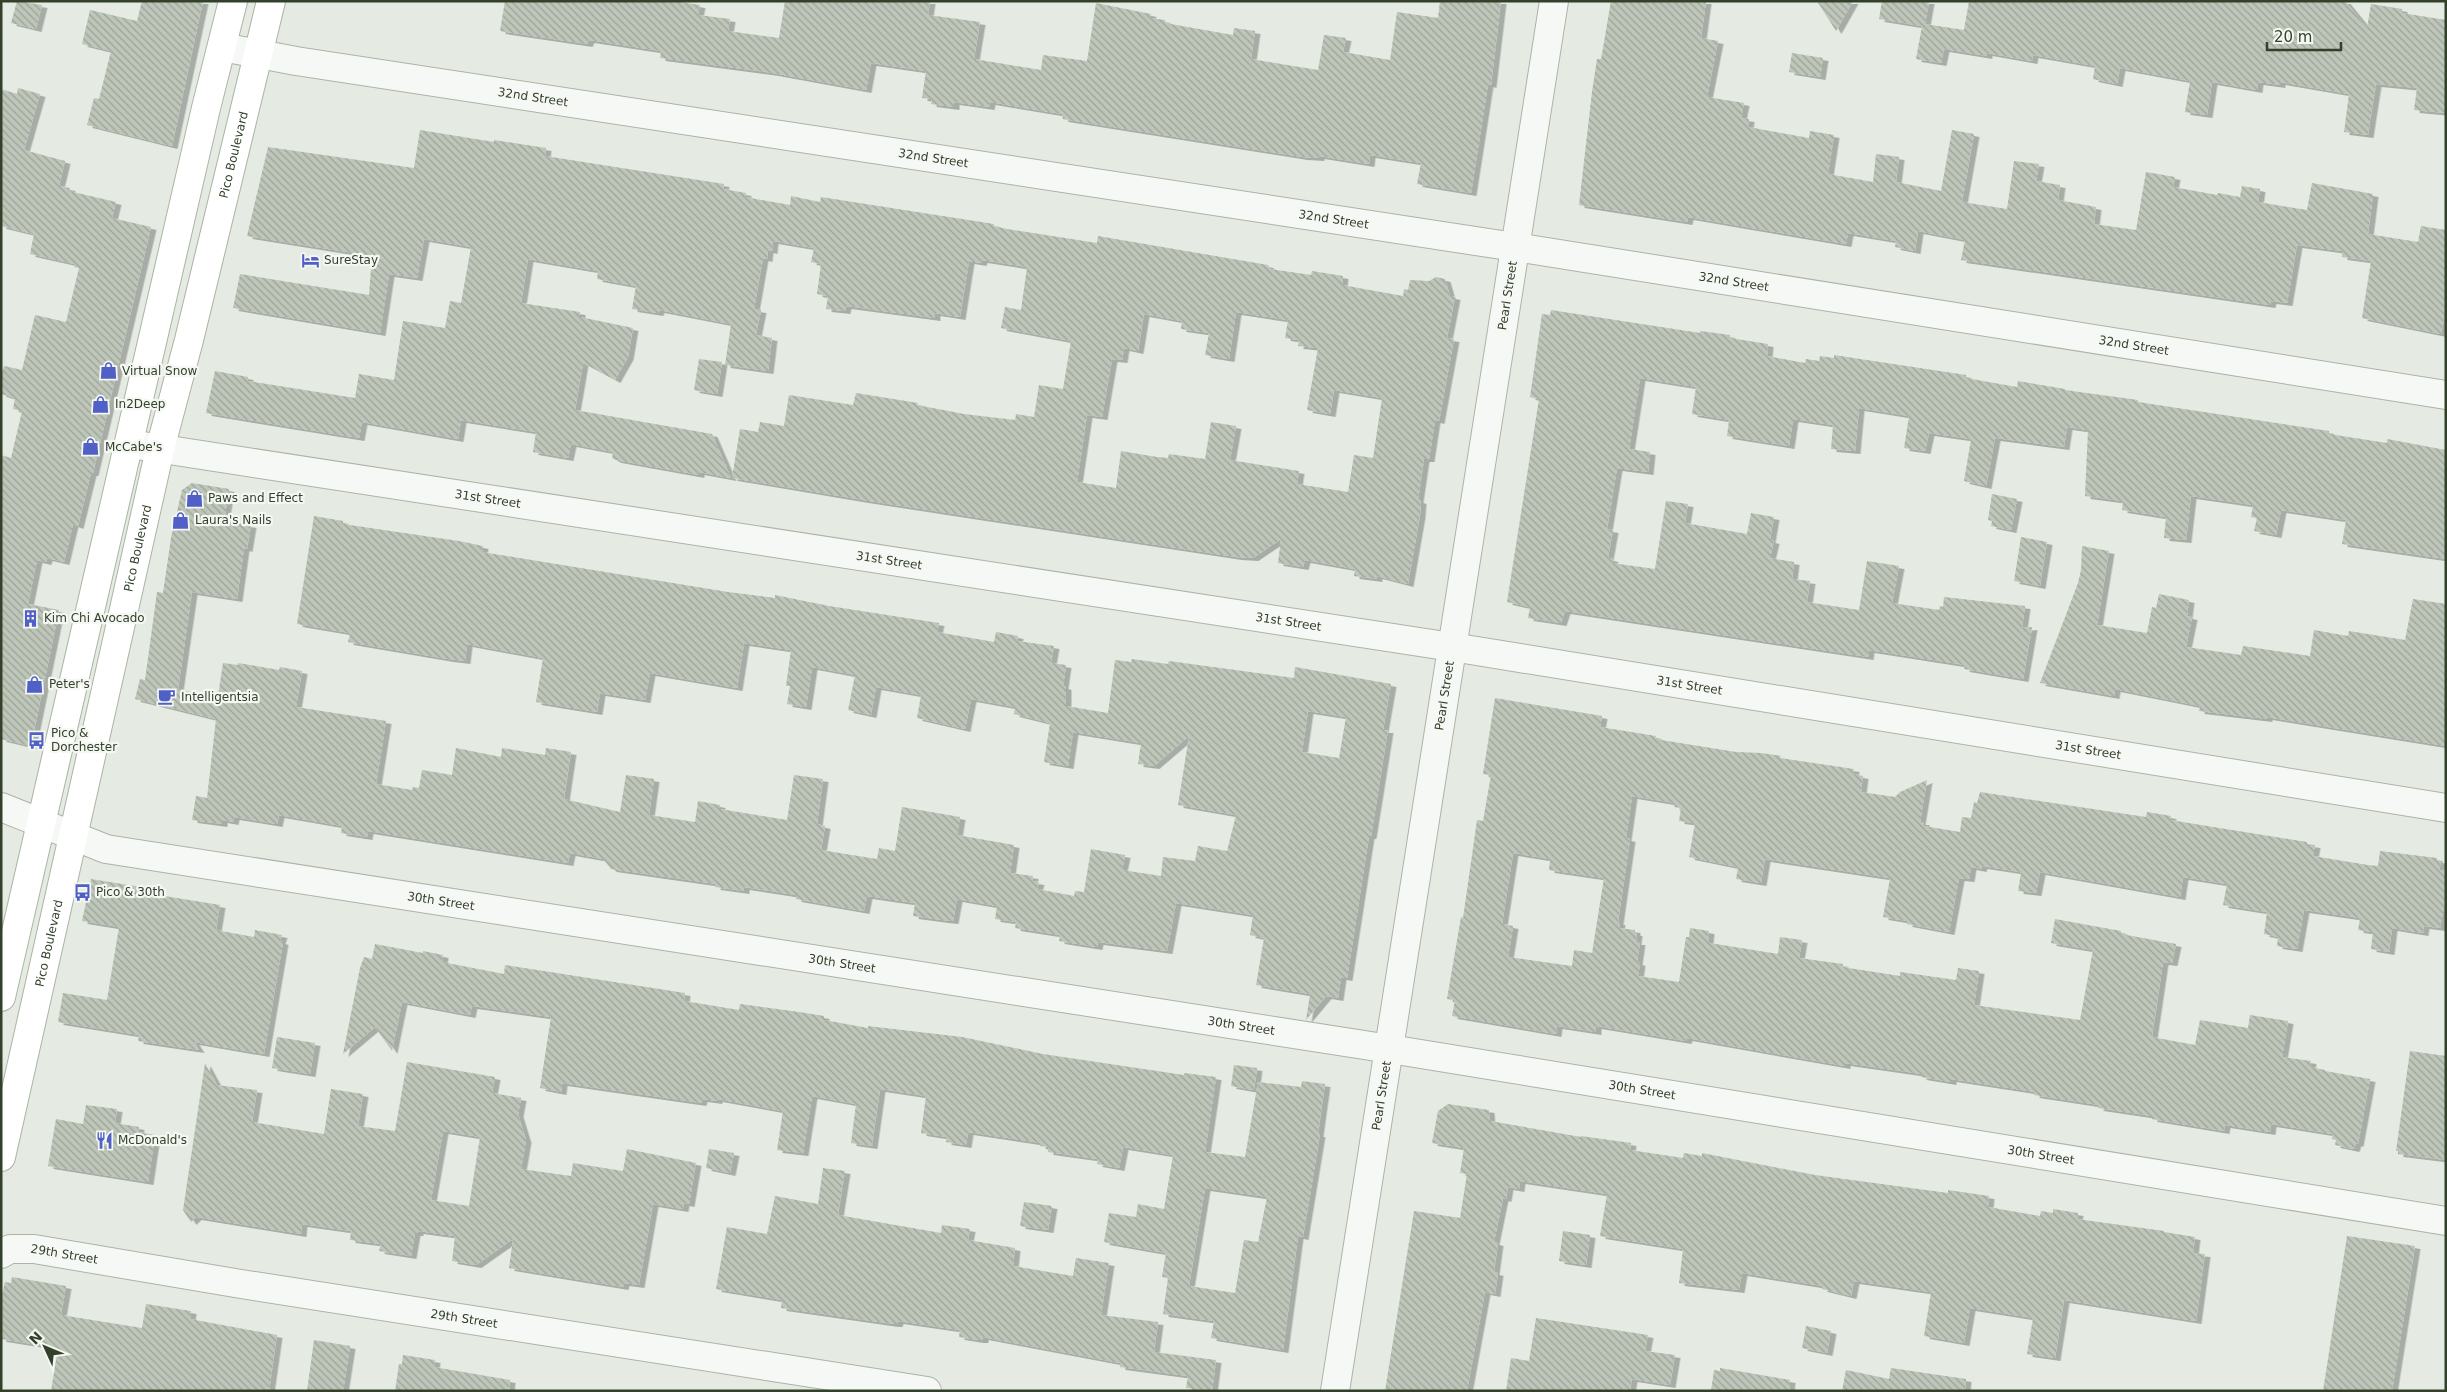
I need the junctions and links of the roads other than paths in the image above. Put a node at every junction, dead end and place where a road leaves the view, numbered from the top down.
1 (232, 1) edge
2 (271, 1) edge
3 (1554, 1) edge
4 (222, 47) junction
5 (258, 54) junction
6 (1515, 247) junction
7 (2446, 395) edge
8 (130, 444) junction
9 (160, 448) junction
10 (1452, 647) junction
11 (1, 807) edge
12 (2446, 808) edge
13 (42, 822) junction
14 (73, 835) junction
15 (1, 997) edge
16 (1390, 1049) junction
17 (1, 1158) edge
18 (2446, 1221) edge
19 (1, 1254) edge
20 (927, 1391) edge
21 (1335, 1391) edge

1 - 4 main road
2 - 5 main road, Pico Boulevard
3 - 6 street, Pearl Street
4 - 5 street, 32nd Street
4 - 8 main road
5 - 6 street, 32nd Street
5 - 9 main road, Pico Boulevard
6 - 7 street, 32nd Street
6 - 10 street, Pearl Street
8 - 9 street, 31st Street
8 - 13 main road
9 - 10 street, 31st Street
9 - 14 main road, Pico Boulevard
10 - 12 street, 31st Street
10 - 16 street, Pearl Street
11 - 13 street, 30th Street
13 - 14 street, 30th Street
13 - 15 main road
14 - 16 street, 30th Street
14 - 17 main road, Pico Boulevard
16 - 18 street, 30th Street
16 - 21 street, Pearl Street
19 - 20 street, 29th Street

